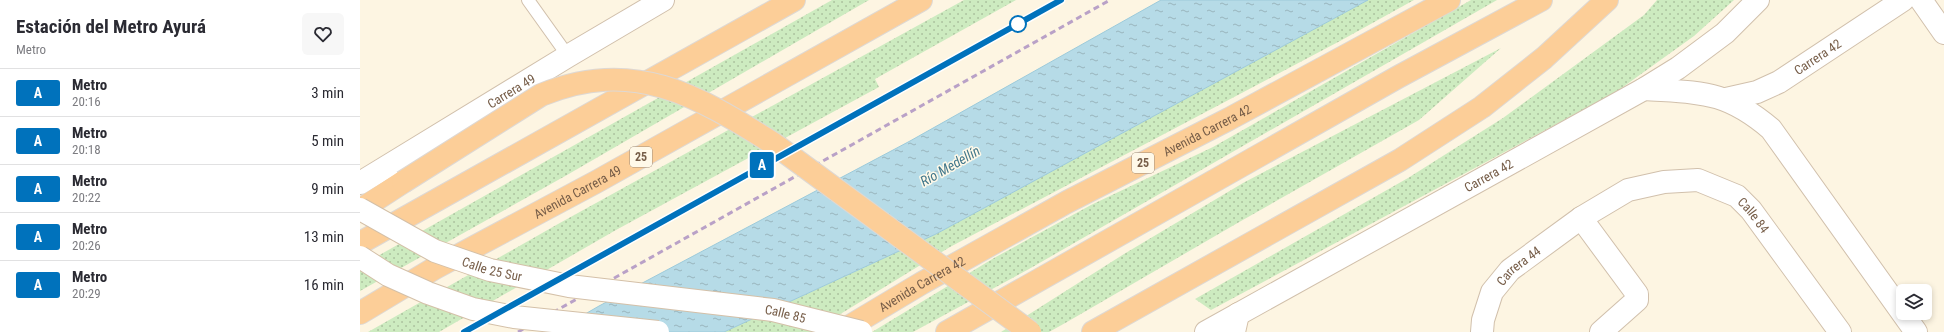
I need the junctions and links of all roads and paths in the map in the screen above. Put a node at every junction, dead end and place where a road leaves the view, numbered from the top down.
1 (528, 0) edge
2 (663, 0) edge
3 (794, 0) edge
4 (921, 0) edge
5 (1449, 0) edge
6 (1541, 0) edge
7 (1607, 0) edge
8 (1758, 0) edge
9 (1903, 0) edge
10 (1921, 0) edge
11 (1944, 33) edge
12 (568, 56) junction
13 (1644, 89) junction
14 (1726, 99) junction
15 (362, 179) edge
16 (360, 210) edge
17 (1582, 218) junction
18 (360, 243) edge
19 (360, 257) edge
20 (708, 302) joint
21 (360, 313) edge
22 (1236, 323) edge
23 (658, 332) edge
24 (661, 332) edge
25 (840, 332) edge
26 (861, 332) edge
27 (947, 332) edge
28 (1030, 332) edge
29 (1093, 332) edge
30 (1206, 332) edge
31 (1482, 332) edge
32 (1601, 332) edge
33 (1840, 332) edge
34 (1916, 332) edge

1 - 12 lane
2 - 12 street, Carrera 49
3 - 18 highway
4 - 21 highway, Avenida Carrera 49 / 25
5 - 25 highway, Avenida Carrera 42 / 25
6 - 27 highway
7 - 29 highway
8 - 13 street, Carrera 42
9 - 14 street, Carrera 42
10 - 11 street
12 - 15 street, Carrera 49
13 - 14 street
13 - 22 street, Carrera 42
14 - 34 street
16 - 20 street, Calle 25 Sur, bridge
16 - 28 highway, bridge
17 - 31 street, Carrera 44
17 - 32 street
17 - 33 street, Calle 84
19 - 23 street, bridge
20 - 26 street, Calle 85, bridge
22 - 30 street, Carrera 42
23 - 24 street, bridge

